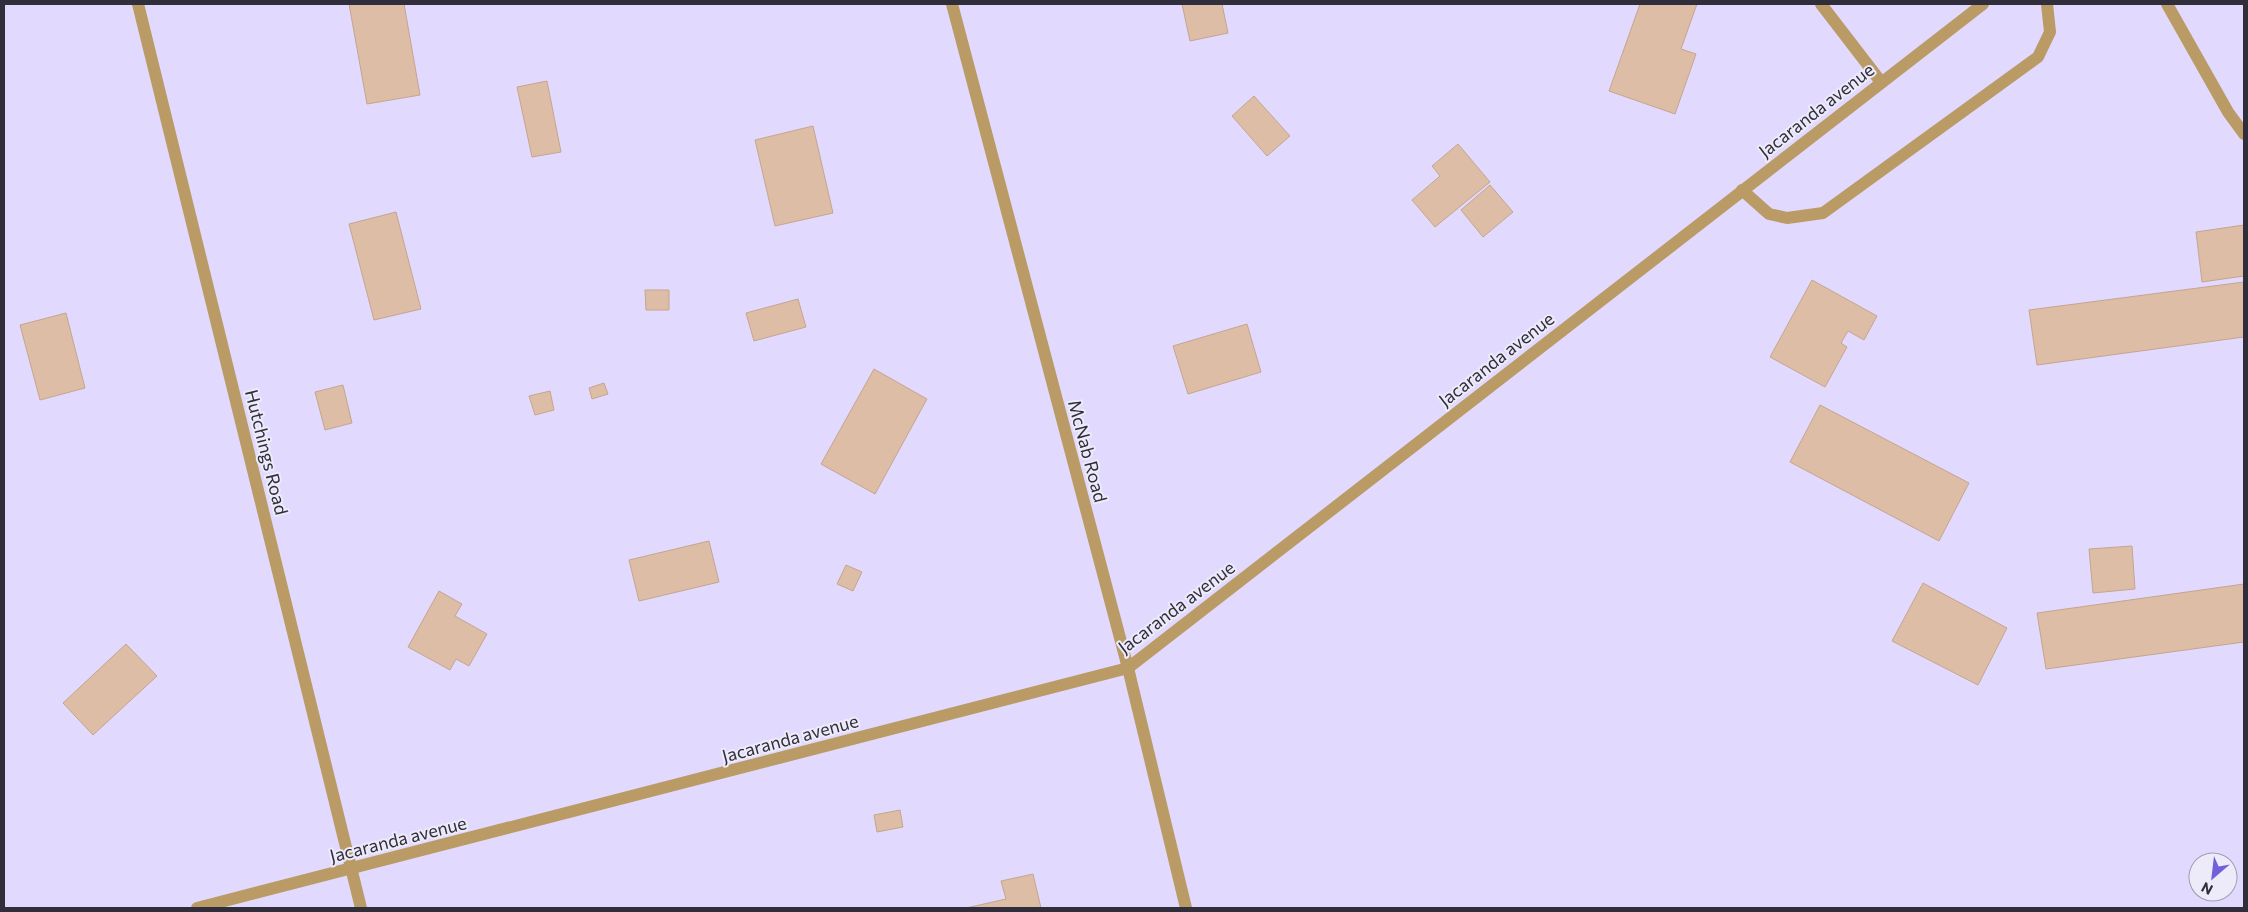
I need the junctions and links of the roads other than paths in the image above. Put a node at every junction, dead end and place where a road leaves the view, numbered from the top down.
1 (138, 4) edge
2 (952, 4) edge
3 (1821, 4) edge
4 (1983, 4) edge
5 (2047, 4) edge
6 (2167, 4) edge
7 (1881, 82) junction
8 (2244, 134) edge
9 (1742, 190) junction
10 (1128, 668) junction
11 (353, 869) junction
12 (197, 908) edge
13 (361, 908) edge
14 (1186, 908) edge

1 - 11 street, Hutchings Road
2 - 10 street, McNab Road
3 - 7 street
4 - 7 street, Jacaranda avenue
5 - 9 street
6 - 8 street
7 - 9 street, Jacaranda avenue
9 - 10 street, Jacaranda avenue
10 - 11 street, Jacaranda avenue
10 - 14 street, McNab Road
11 - 12 street, Jacaranda avenue
11 - 13 street, Hutchings Road

